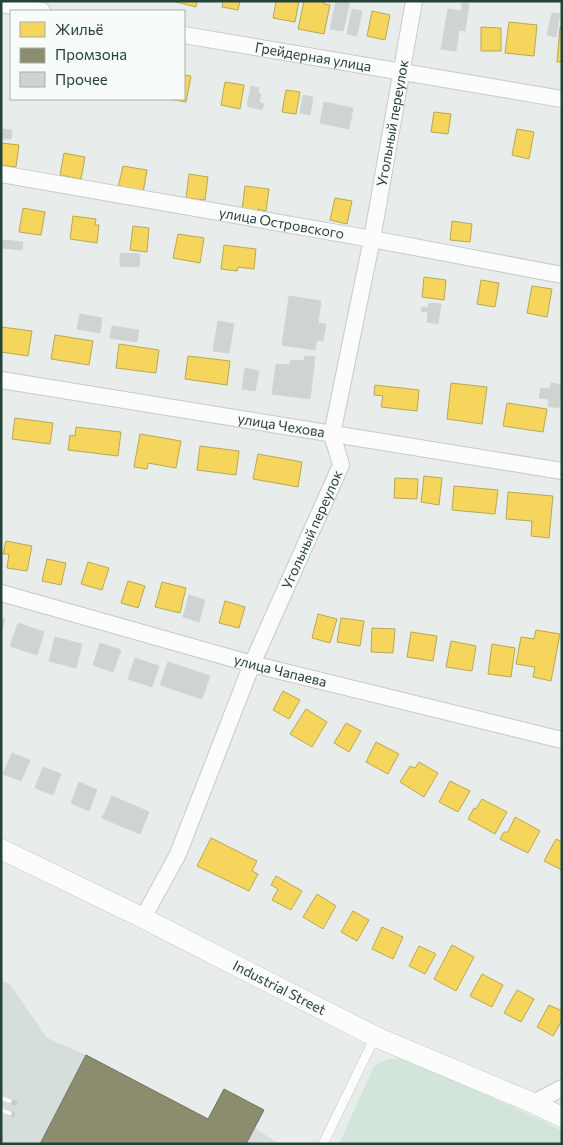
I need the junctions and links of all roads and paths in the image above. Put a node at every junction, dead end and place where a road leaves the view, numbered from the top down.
1 (414, 1) edge
2 (1, 4) edge
3 (36, 10) edge
4 (185, 35) edge
5 (401, 72) junction
6 (562, 99) edge
7 (1, 174) edge
8 (372, 239) junction
9 (562, 275) edge
10 (1, 380) edge
11 (332, 434) junction
12 (562, 471) edge
13 (1, 593) edge
14 (252, 664) junction
15 (562, 740) edge
16 (1, 849) edge
17 (143, 918) junction
18 (376, 1037) junction
19 (562, 1088) edge
20 (533, 1103) junction
21 (562, 1117) edge
22 (323, 1144) edge

1 - 5 street, Угольный переулок
2 - 3 street
4 - 5 street, Грейдерная улица
5 - 6 street, Грейдерная улица
5 - 8 street, Угольный переулок
7 - 8 street, улица Островского
8 - 9 street, улица Островского
8 - 11 street, Угольный переулок
10 - 11 street, улица Чехова
11 - 12 street, улица Чехова
11 - 14 street, Угольный переулок
13 - 14 street, улица Чапаева
14 - 15 street, улица Чапаева
14 - 17 street, Угольный переулок
16 - 17 street, Industrial Street
17 - 18 street, Industrial Street
18 - 20 street, Industrial Street
18 - 22 lane
19 - 20 street
20 - 21 street, Industrial Street

